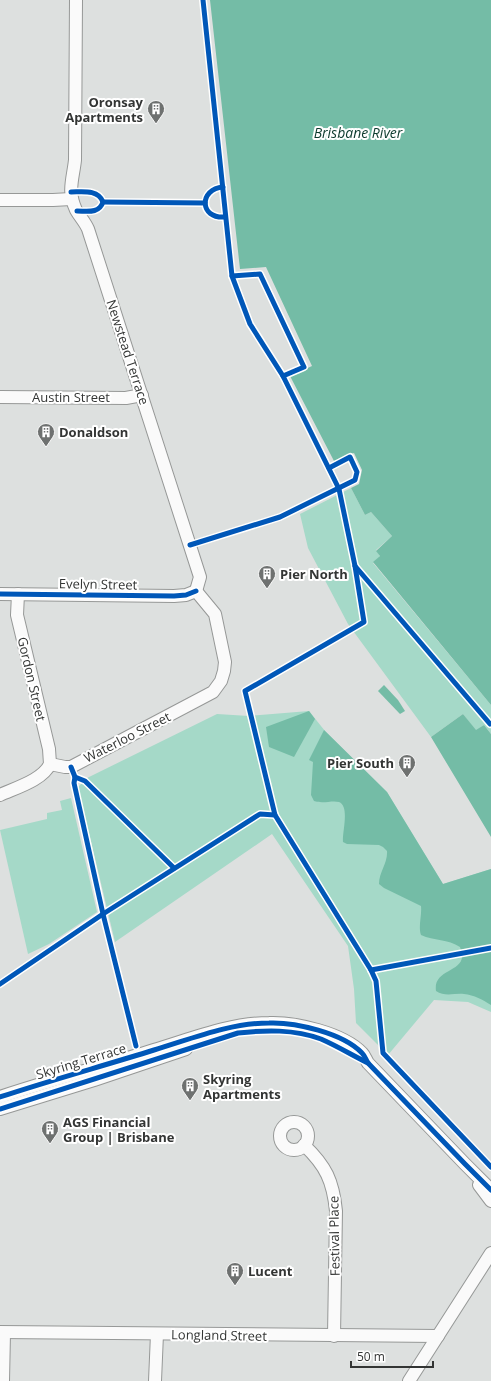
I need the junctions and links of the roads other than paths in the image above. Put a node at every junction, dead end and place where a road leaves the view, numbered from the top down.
1 (76, 0) edge
2 (71, 199) junction
3 (0, 200) edge
4 (142, 395) junction
5 (0, 397) edge
6 (196, 591) junction
7 (0, 594) edge
8 (18, 594) junction
9 (50, 764) junction
10 (0, 795) edge
11 (368, 1063) junction
12 (0, 1097) edge
13 (0, 1109) edge
14 (304, 1145) dead end
15 (465, 1164) junction
16 (491, 1190) edge
17 (491, 1202) edge
18 (491, 1253) edge
19 (2, 1333) edge
20 (157, 1334) junction
21 (334, 1336) junction
22 (438, 1336) junction
23 (3, 1381) edge
24 (155, 1381) edge
25 (409, 1381) edge

1 - 2 street
2 - 3 street
2 - 4 street, Newstead Terrace
4 - 5 street, Austin Street
4 - 6 street, Newstead Terrace
6 - 8 street, Evelyn Street
6 - 9 street, Waterloo Street
7 - 8 street, Evelyn Street
8 - 9 street, Gordon Street
9 - 10 street
11 - 12 street, Skyring Terrace
11 - 13 street, Skyring Terrace
11 - 15 street, Skyring Terrace
14 - 21 street, Festival Place
15 - 16 street, Skyring Terrace
15 - 17 street, Skyring Terrace
18 - 22 street
19 - 20 street, Longland Street
19 - 23 street
20 - 21 street, Longland Street
20 - 24 street
21 - 22 street, Longland Street
22 - 25 street

